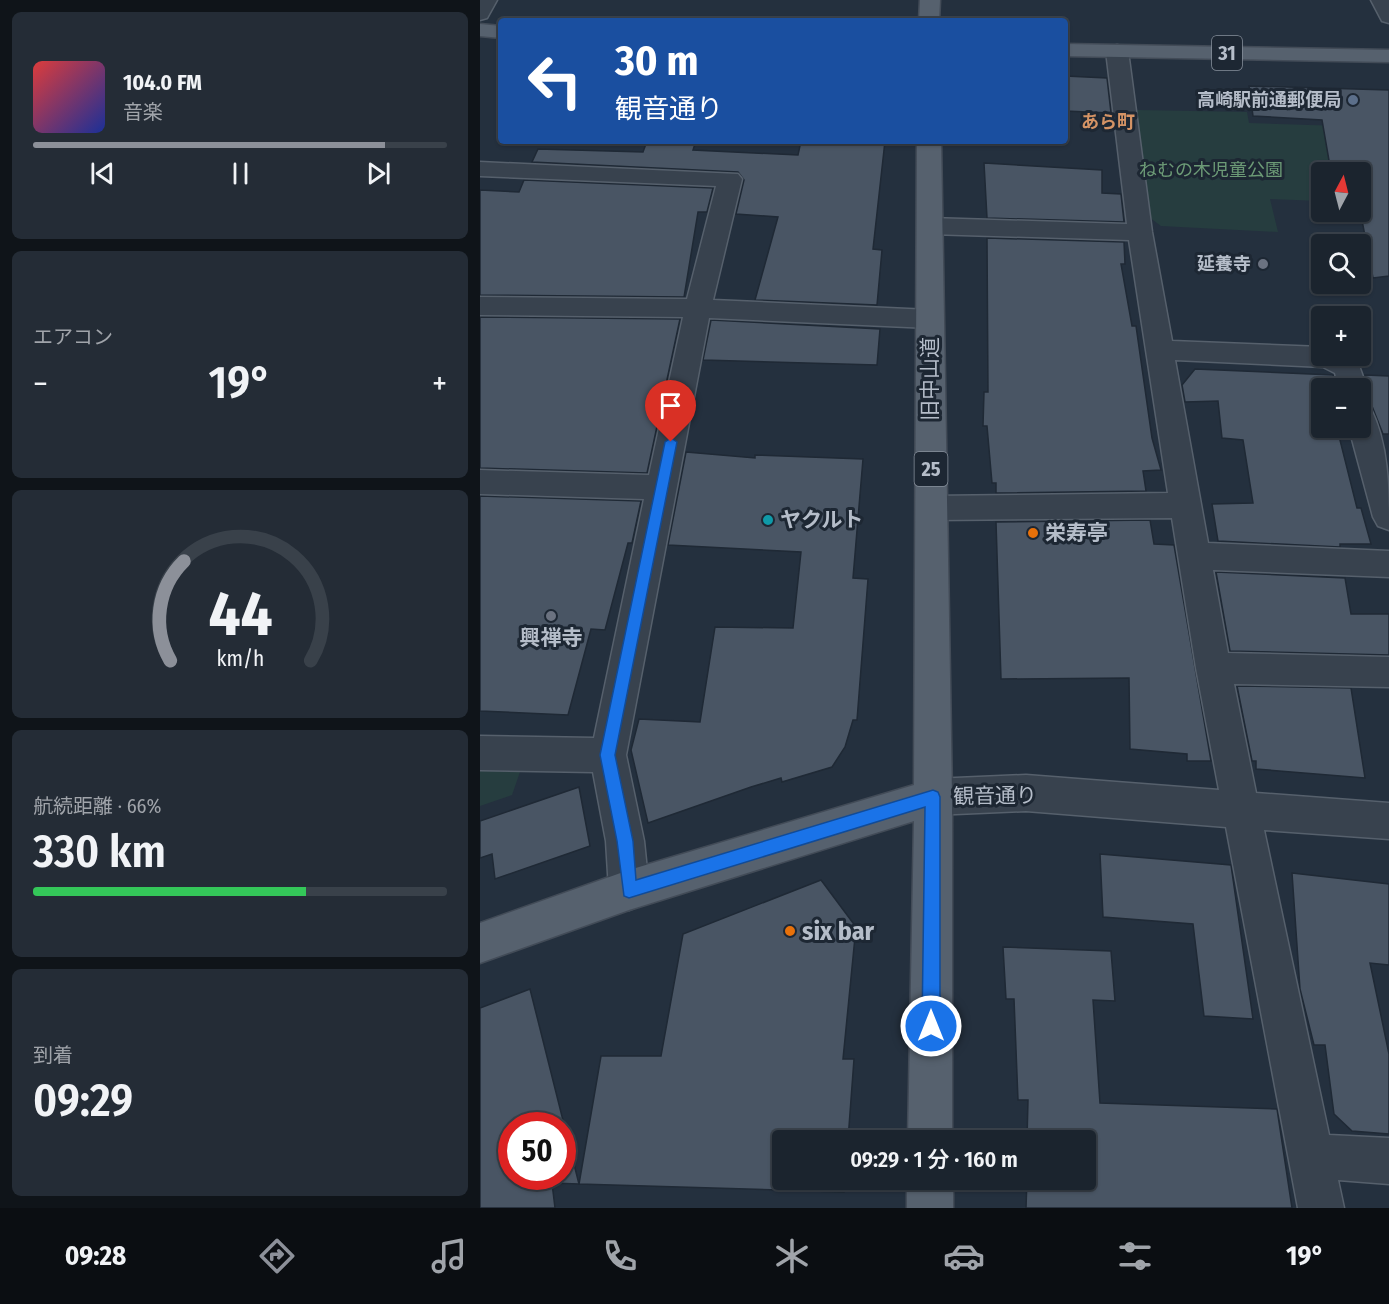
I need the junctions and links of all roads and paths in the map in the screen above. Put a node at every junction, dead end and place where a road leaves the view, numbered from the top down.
1 (487, 0) edge
2 (930, 0) edge
3 (1381, 0) edge
4 (480, 14) edge
5 (1389, 17) edge
6 (930, 18) edge
7 (480, 30) edge
8 (498, 32) edge
9 (1068, 50) edge
10 (1117, 51) junction
11 (1389, 56) edge
12 (929, 144) edge
13 (480, 169) edge
14 (930, 225) junction
15 (1140, 232) junction
16 (480, 306) edge
17 (698, 308) junction
18 (930, 319) junction
19 (1160, 350) junction
20 (1350, 378) edge
21 (1367, 438) edge
22 (480, 482) edge
23 (662, 487) junction
24 (1186, 505) junction
25 (931, 508) junction
26 (1389, 517) edge
27 (1193, 556) junction
28 (1389, 564) edge
29 (1213, 668) junction
30 (1389, 672) edge
31 (480, 753) edge
32 (608, 755) junction
33 (933, 797) junction
34 (1239, 810) junction
35 (1389, 821) edge
36 (629, 890) junction
37 (480, 943) edge
38 (930, 1130) edge
39 (1312, 1156) junction
40 (1389, 1161) edge
41 (930, 1190) edge
42 (930, 1208) edge
43 (1321, 1208) edge

1 - 4 street
2 - 6 main road
3 - 5 street
7 - 8 main road
9 - 10 main road, 31
10 - 11 main road, 31
10 - 15 street
12 - 14 main road, 旧中山道 / 25
13 - 17 street
14 - 15 street
14 - 18 main road, 旧中山道 / 25
15 - 19 street
16 - 17 street
17 - 18 street
17 - 23 street
18 - 25 main road, 旧中山道 / 25
19 - 20 street
19 - 24 street
21 - 26 street
22 - 23 street
23 - 32 street
24 - 25 street
24 - 27 street
25 - 33 main road, 旧中山道 / 25
27 - 28 street
27 - 29 street
29 - 30 street
29 - 34 street
31 - 32 street
32 - 36 street
33 - 34 street, 観音通り
33 - 36 main road, 観音通り
33 - 38 main road, 旧中山道
34 - 35 street, 観音通り
34 - 39 street
36 - 37 main road, 観音通り
39 - 40 street
39 - 43 street
41 - 42 main road

